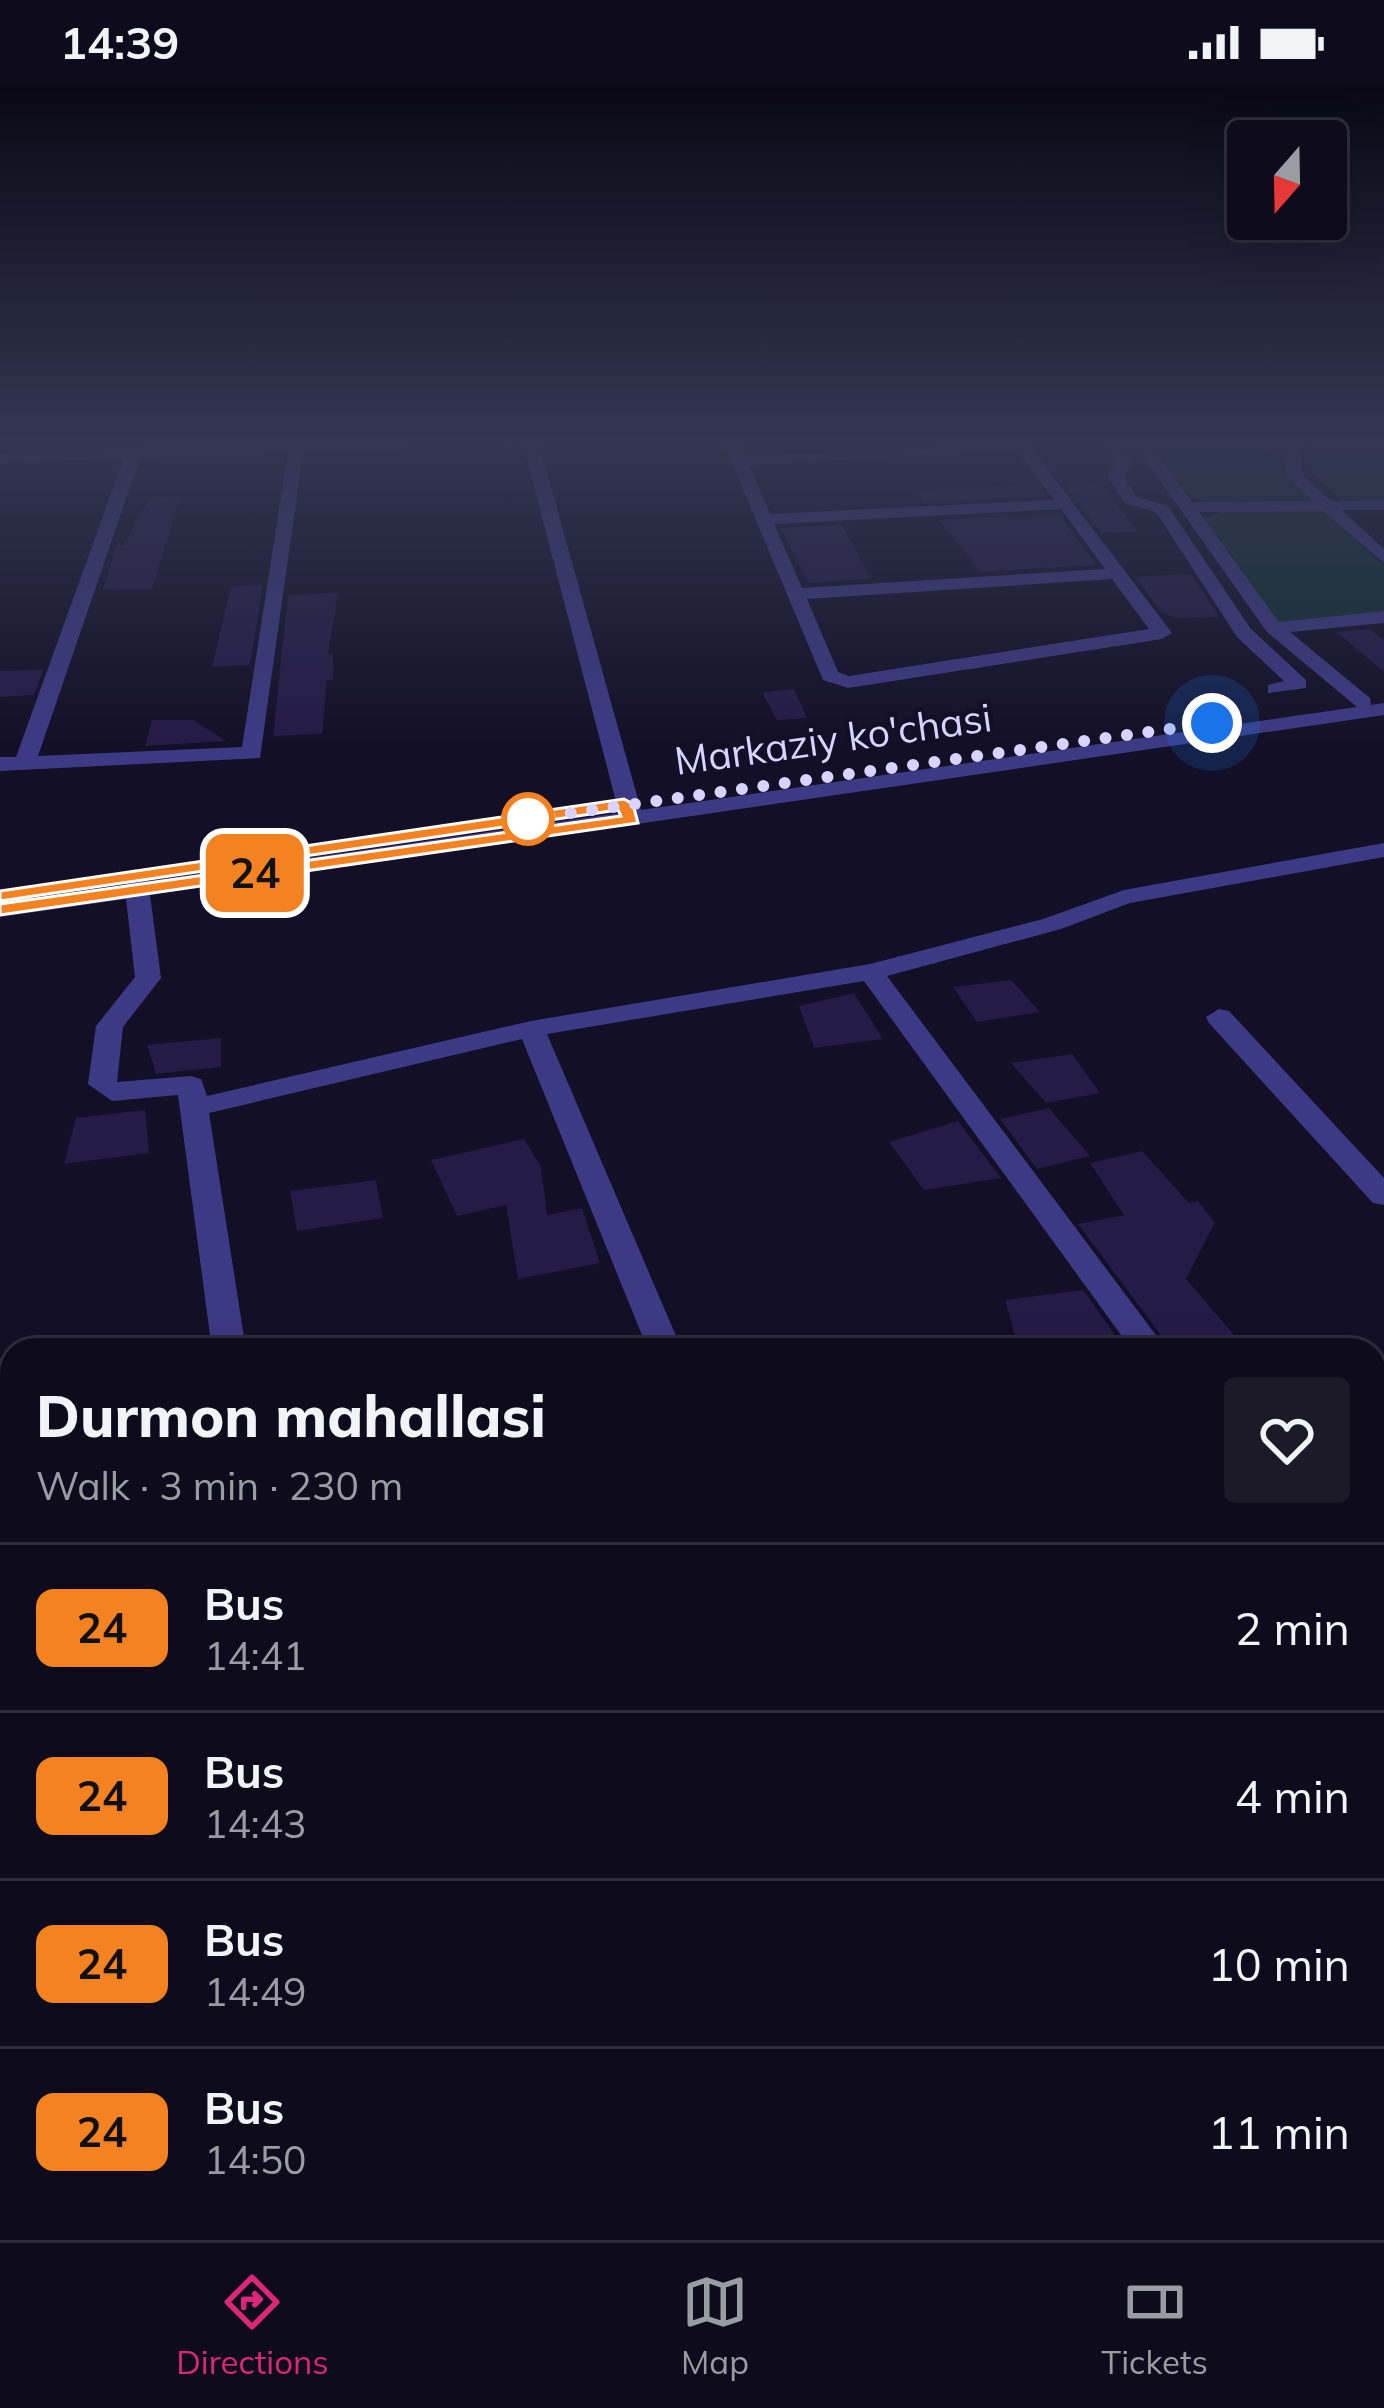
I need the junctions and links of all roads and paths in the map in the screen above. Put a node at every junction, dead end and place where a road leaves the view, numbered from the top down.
1 (102, 545) edge
2 (282, 545) edge
3 (558, 545) edge
4 (776, 545) edge
5 (1098, 545) edge
6 (1186, 545) edge
7 (1214, 545) edge
8 (1120, 573) junction
9 (798, 594) junction
10 (1384, 617) edge
11 (1274, 628) junction
12 (1275, 689) dead end
13 (1377, 703) edge
14 (25, 763) junction
15 (0, 764) edge
16 (628, 812) junction
17 (1384, 850) edge
18 (136, 884) junction
19 (0, 897) edge
20 (0, 910) edge
21 (871, 972) junction
22 (1219, 1017) dead end
23 (531, 1029) junction
24 (191, 1108) junction
25 (1384, 1196) edge
26 (227, 1338) edge
27 (660, 1338) edge
28 (1141, 1338) edge

1 - 14 street
2 - 14 street
3 - 16 street
4 - 9 street
5 - 8 street
6 - 12 street
7 - 11 street
8 - 9 street
8 - 9 street
10 - 11 street
11 - 13 street
13 - 16 street, Markaziy ko'chasi
14 - 15 street
16 - 18 street, Markaziy ko'chasi
17 - 21 street
18 - 19 street, Markaziy ko'chasi
18 - 20 street, Markaziy ko'chasi
18 - 24 street
21 - 23 street
21 - 28 street
22 - 25 street
23 - 24 street
23 - 27 street
24 - 26 street

